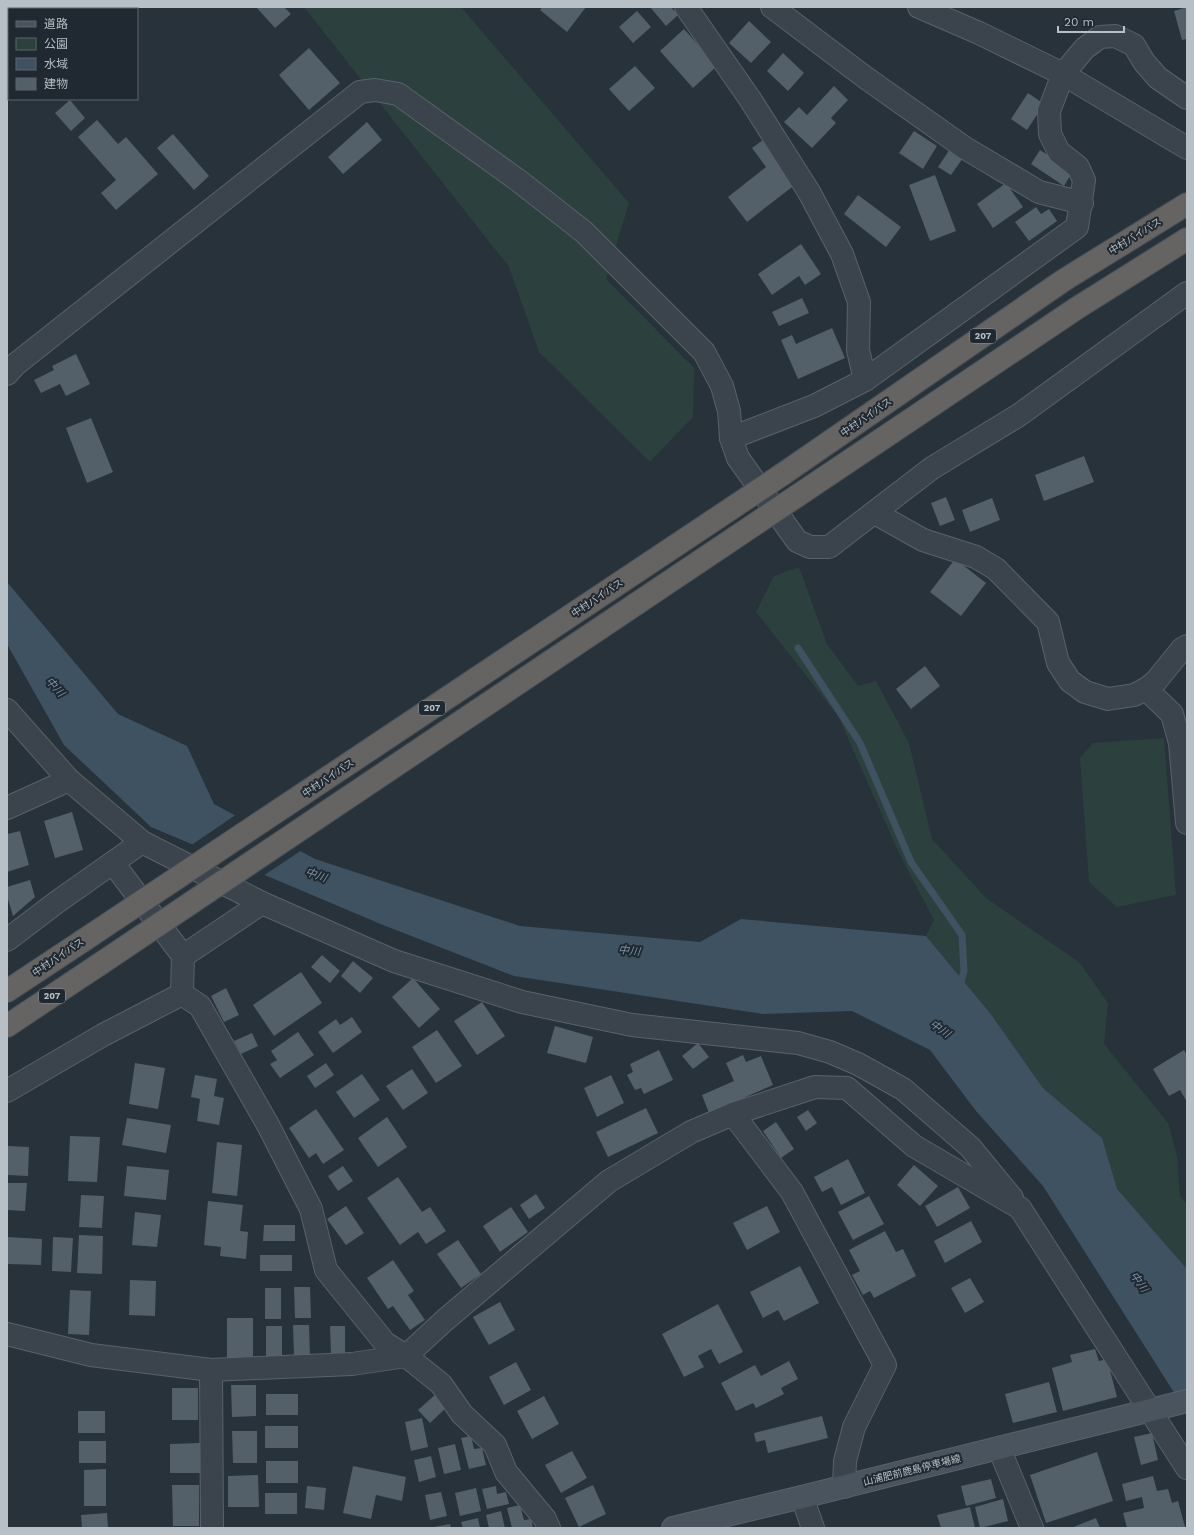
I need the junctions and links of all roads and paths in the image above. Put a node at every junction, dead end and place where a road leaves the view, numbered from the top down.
1 (686, 7) edge
2 (772, 7) edge
3 (919, 7) edge
4 (1063, 74) junction
5 (1187, 98) edge
6 (1187, 148) edge
7 (1082, 203) junction
8 (1187, 204) edge
9 (1187, 239) edge
10 (1187, 293) edge
11 (7, 374) edge
12 (865, 380) junction
13 (731, 438) junction
14 (875, 513) junction
15 (1187, 646) edge
16 (1146, 689) junction
17 (7, 710) edge
18 (69, 780) junction
19 (7, 808) edge
20 (1187, 823) edge
21 (142, 842) junction
22 (113, 863) junction
23 (262, 903) junction
24 (7, 940) edge
25 (183, 956) junction
26 (7, 991) edge
27 (182, 994) junction
28 (7, 1026) edge
29 (858, 1064) junction
30 (848, 1088) junction
31 (7, 1091) edge
32 (733, 1114) junction
33 (1020, 1208) junction
34 (7, 1334) edge
35 (406, 1356) junction
36 (211, 1370) junction
37 (1187, 1401) edge
38 (1151, 1410) junction
39 (999, 1448) junction
40 (1187, 1468) edge
41 (844, 1487) junction
42 (802, 1497) junction
43 (212, 1528) edge
44 (549, 1528) edge
45 (673, 1528) edge
46 (813, 1528) edge
47 (1032, 1528) edge

1 - 12 street
2 - 7 street
3 - 4 street
4 - 5 street
4 - 6 street
4 - 7 street
7 - 12 street
8 - 26 highway, 中村バイパス / 207, bridge
9 - 28 highway, 207, bridge
10 - 14 street
11 - 13 street
12 - 13 street
13 - 14 street
14 - 16 street
15 - 16 street
16 - 20 street
17 - 18 street
18 - 19 street
18 - 21 street
21 - 22 street
21 - 23 street
22 - 24 street
22 - 25 street
23 - 25 street
23 - 29 street
25 - 27 street
27 - 31 street
27 - 35 street
29 - 30 street
29 - 33 street
30 - 32 street
30 - 33 street
32 - 35 street
32 - 41 street
33 - 38 street
34 - 36 street
35 - 36 street
35 - 44 street
36 - 43 street
37 - 38 main road, 山浦肥前鹿島停車場線
38 - 39 main road, 山浦肥前鹿島停車場線
38 - 40 street
39 - 41 main road, 山浦肥前鹿島停車場線
39 - 47 street
41 - 42 main road, 山浦肥前鹿島停車場線
42 - 45 main road, 山浦肥前鹿島停車場線
42 - 46 street

